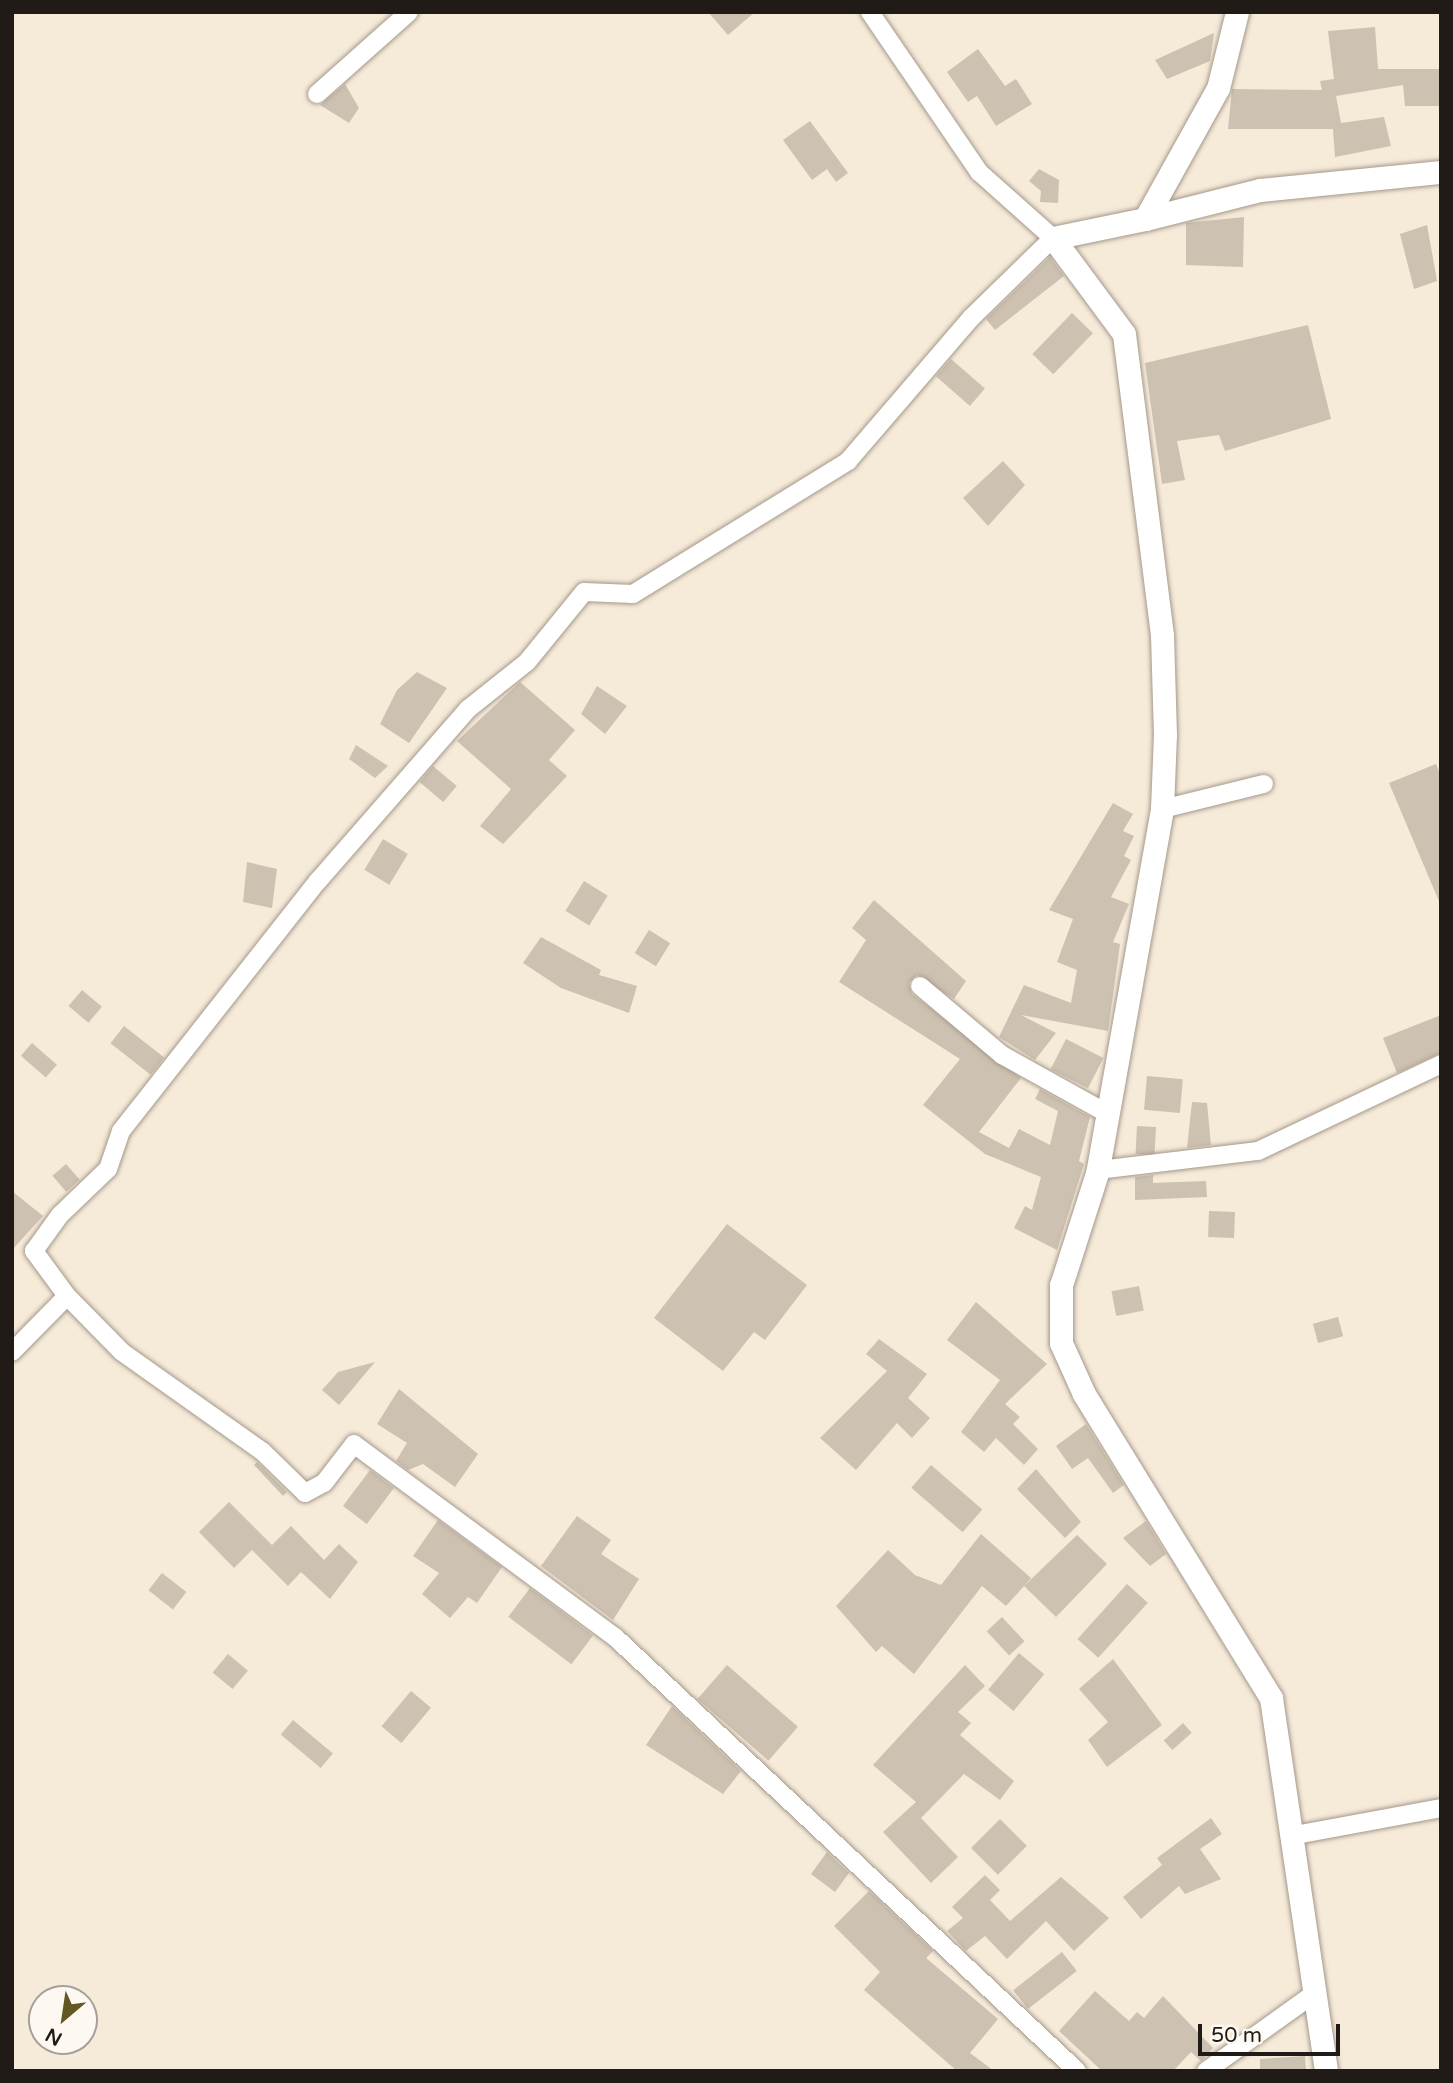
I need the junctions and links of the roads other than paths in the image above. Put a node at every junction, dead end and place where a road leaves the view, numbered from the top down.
1 (409, 12) edge
2 (870, 12) edge
3 (1237, 12) edge
4 (317, 94) dead end
5 (1441, 172) edge
6 (1145, 219) junction
7 (1053, 238) junction
8 (1264, 784) dead end
9 (1162, 809) junction
10 (920, 986) dead end
11 (1441, 1064) edge
12 (1108, 1114) junction
13 (1098, 1170) junction
14 (67, 1296) junction
15 (12, 1352) edge
16 (1441, 1808) edge
17 (1290, 1836) junction
18 (1312, 1995) junction
19 (1077, 2071) edge
20 (1206, 2071) edge
21 (1326, 2071) edge

1 - 4 street
2 - 7 street
3 - 6 street
5 - 6 street
6 - 7 street
7 - 9 street
7 - 14 street
8 - 9 street
9 - 12 street
10 - 12 street
11 - 13 street
12 - 13 street
13 - 17 street
14 - 15 street
14 - 19 street
16 - 17 street
17 - 18 street
18 - 20 street
18 - 21 street

